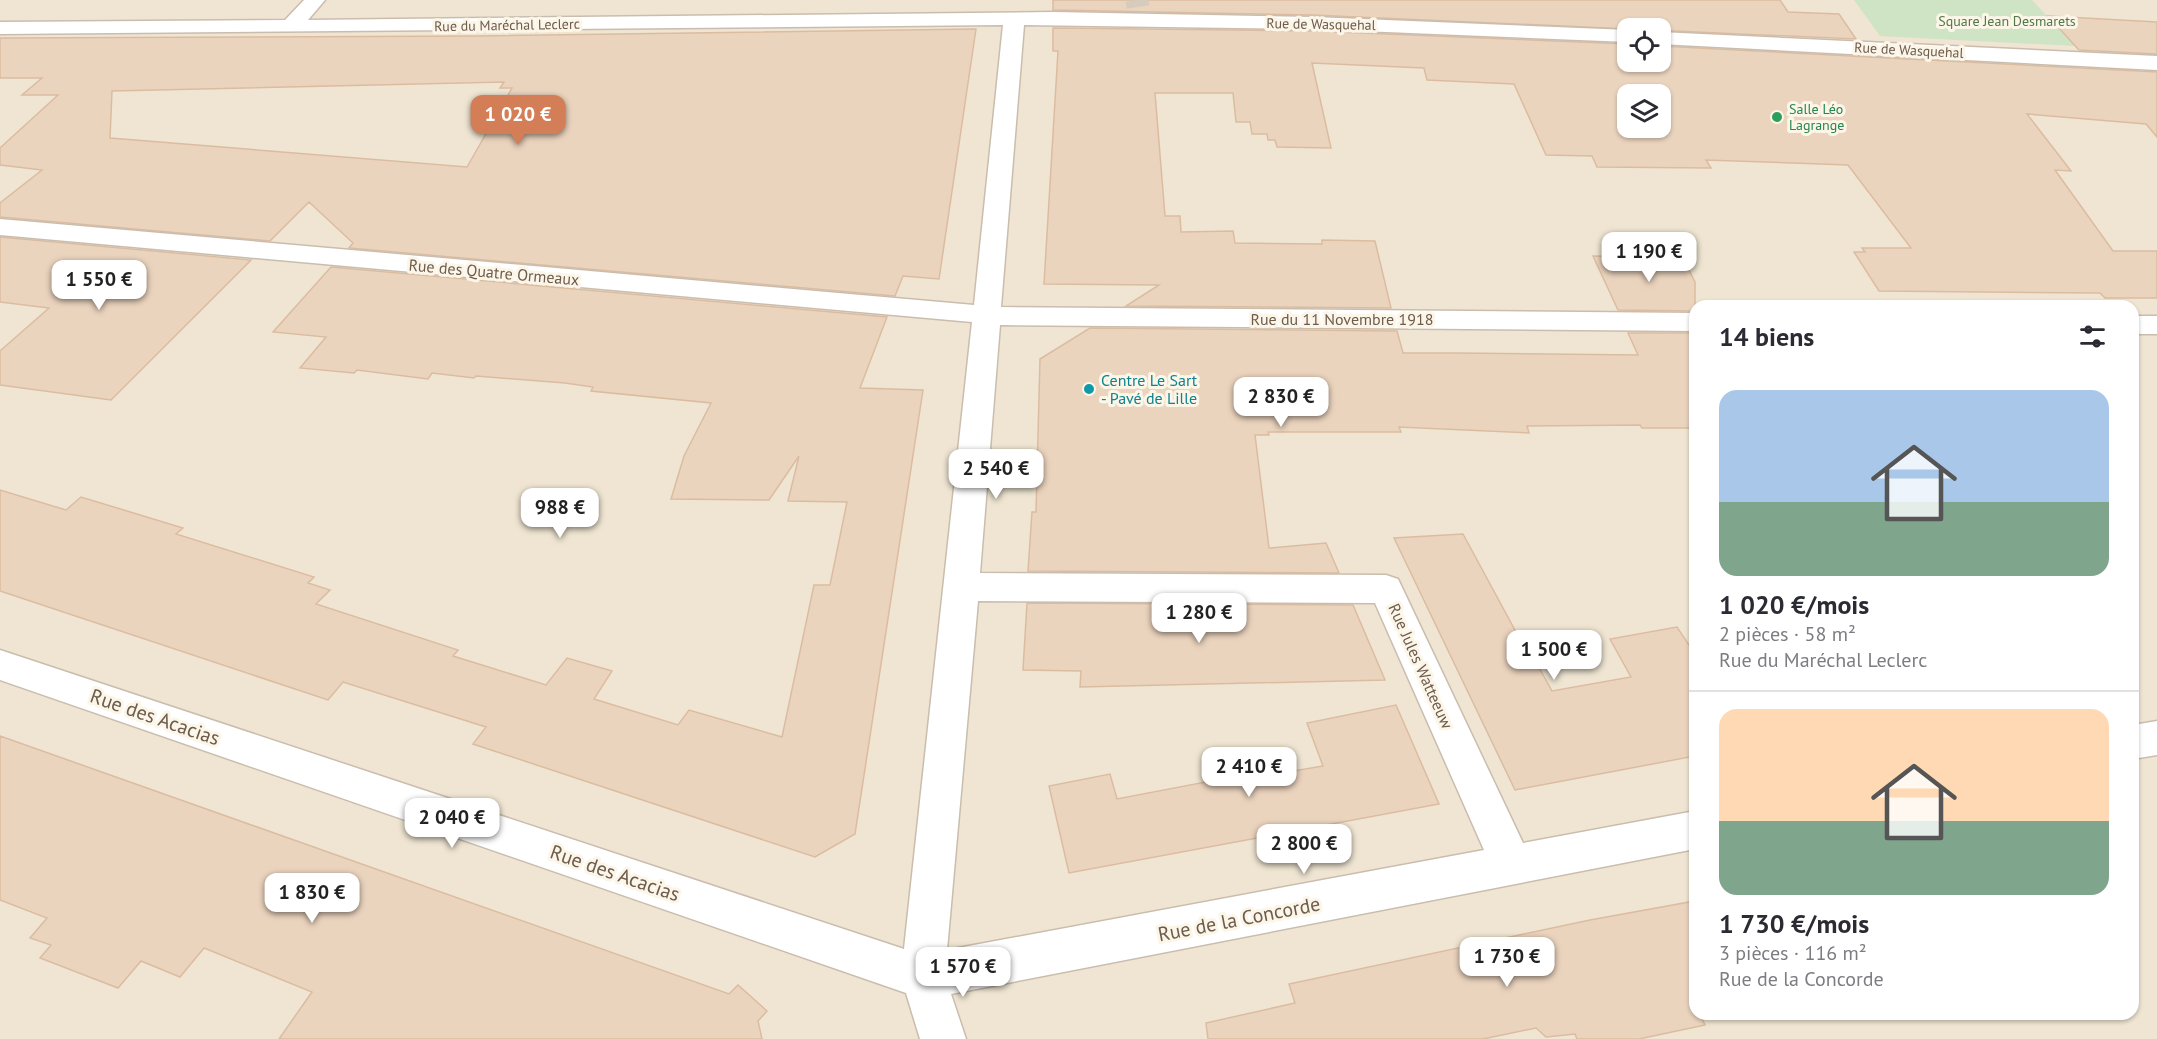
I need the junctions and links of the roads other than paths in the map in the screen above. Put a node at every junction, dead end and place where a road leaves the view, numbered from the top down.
1 (315, 0) edge
2 (731, 0) edge
3 (1004, 12) edge
4 (724, 22) junction
5 (290, 27) junction
6 (0, 28) edge
7 (1617, 36) edge
8 (1671, 39) edge
9 (2157, 63) edge
10 (0, 227) edge
11 (988, 315) junction
12 (1689, 322) edge
13 (2139, 325) edge
14 (2157, 325) edge
15 (962, 587) junction
16 (0, 665) edge
17 (2157, 738) edge
18 (2139, 741) edge
19 (1689, 831) edge
20 (1512, 866) junction
21 (923, 977) junction
22 (943, 1039) edge

1 - 5 street
2 - 4 street
3 - 4 street, Rue du Maréchal Leclerc
3 - 7 street, Rue de Wasquehal
3 - 11 street
4 - 5 street, Rue du Maréchal Leclerc
5 - 6 street, Rue du Maréchal Leclerc
8 - 9 street, Rue de Wasquehal
10 - 11 street, Rue des Quatre Ormeaux
11 - 12 street, Rue du 11 Novembre 1918
11 - 15 street
13 - 14 street
15 - 20 street, Rue Jules Watteeuw
15 - 21 street
16 - 21 street, Rue des Acacias
17 - 18 street
19 - 20 street, Rue de la Concorde
20 - 21 street, Rue de la Concorde
21 - 22 street

